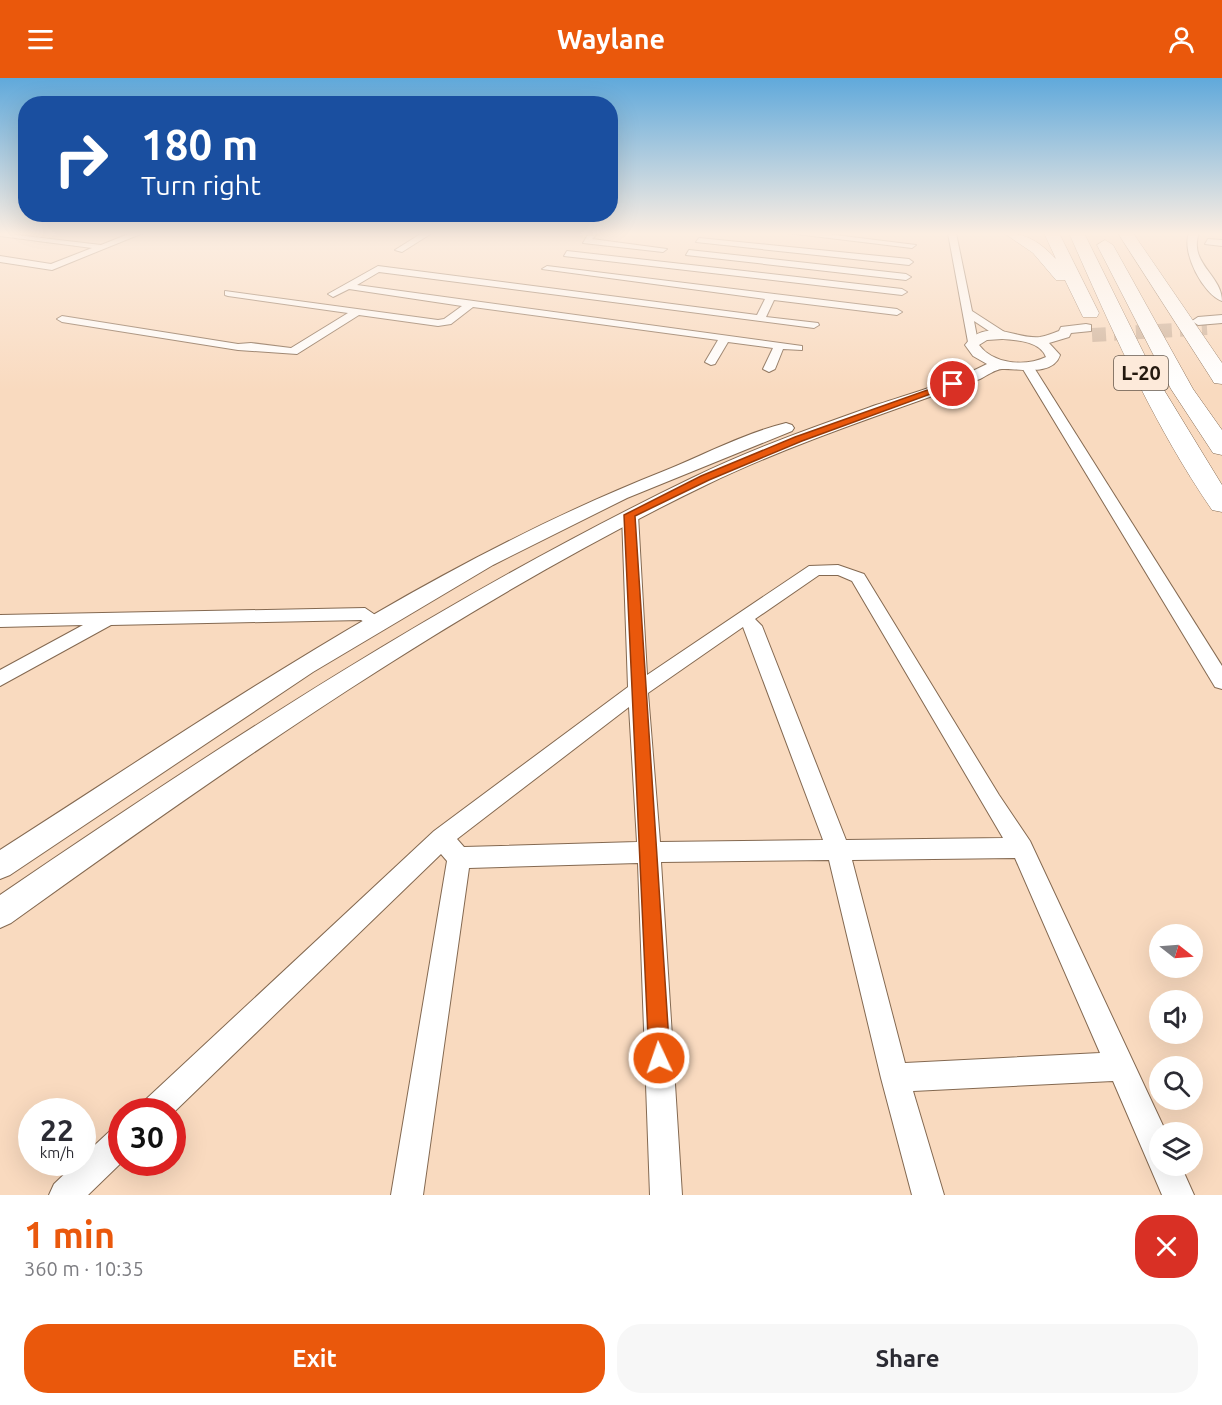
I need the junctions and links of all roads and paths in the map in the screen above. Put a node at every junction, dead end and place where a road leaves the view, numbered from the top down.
1 (573, 285) edge
2 (599, 285) edge
3 (661, 285) edge
4 (840, 285) edge
5 (904, 285) edge
6 (961, 285) edge
7 (1070, 285) edge
8 (1076, 285) edge
9 (1100, 285) edge
10 (1126, 285) edge
11 (1160, 285) edge
12 (347, 286) joint
13 (608, 288) junction
14 (902, 292) junction
15 (228, 293) dead end
16 (333, 294) dead end
17 (771, 297) junction
18 (471, 304) junction
19 (645, 304) junction
20 (1086, 305) junction
21 (358, 311) junction
22 (897, 312) junction
23 (966, 312) junction
24 (62, 319) dead end
25 (760, 319) junction
26 (894, 323) dead end
27 (814, 325) dead end
28 (1093, 332) joint
29 (1002, 335) junction
30 (724, 339) junction
31 (1037, 342) junction
32 (779, 346) junction
33 (798, 348) dead end
34 (977, 349) junction
35 (1112, 353) dead end
36 (711, 362) dead end
37 (1001, 363) junction
38 (1027, 366) junction
39 (769, 369) dead end
40 (1222, 378) edge
41 (1180, 442) junction
42 (1222, 448) edge
43 (1222, 504) edge
44 (630, 515) junction
45 (741, 618) junction
46 (109, 619) junction
47 (0, 621) edge
48 (378, 623) junction
49 (0, 679) edge
50 (1222, 682) edge
51 (638, 690) junction
52 (231, 715) junction
53 (256, 737) junction
54 (451, 848) junction
55 (1022, 848) junction
56 (838, 850) junction
57 (650, 852) junction
58 (0, 866) edge
59 (0, 913) edge
60 (1121, 1066) junction
61 (895, 1078) junction
62 (169, 1098) edge
63 (1149, 1128) edge
64 (108, 1155) edge
65 (1169, 1176) edge
66 (65, 1195) edge
67 (407, 1195) edge
68 (666, 1195) edge
69 (928, 1195) edge
70 (1178, 1195) edge

1 - 13 street
2 - 13 street
3 - 19 street
4 - 14 street
5 - 14 street
6 - 23 street
7 - 20 highway
8 - 20 highway
9 - 41 highway, L-20
10 - 42 highway, L-20
11 - 40 highway
12 - 16 street
12 - 18 street
13 - 19 street
13 - 19 street
14 - 22 street
15 - 21 street
17 - 19 street
17 - 22 street
17 - 25 street
18 - 19 street
18 - 21 street
19 - 25 street
19 - 30 street
20 - 28 highway
21 - 24 street
22 - 26 street
23 - 29 street
23 - 34 street
25 - 27 street
28 - 31 street
29 - 31 street
29 - 34 street
30 - 32 street
30 - 36 street
31 - 38 street
32 - 33 street
32 - 39 street
34 - 37 street
34 - 48 street
35 - 41 highway
37 - 38 street
37 - 44 street
38 - 50 street
41 - 43 highway, L-20
44 - 51 street
44 - 53 street
45 - 51 street
45 - 55 street
45 - 56 street
46 - 47 street
46 - 48 street
46 - 49 street
48 - 52 street
51 - 54 street
51 - 57 street
52 - 53 street
52 - 58 street
53 - 59 street
54 - 57 street
54 - 62 street
54 - 67 street
55 - 56 street
55 - 60 street
56 - 57 street
56 - 61 street
57 - 68 street
60 - 61 street
60 - 63 street
61 - 69 street
64 - 66 street
65 - 70 street

